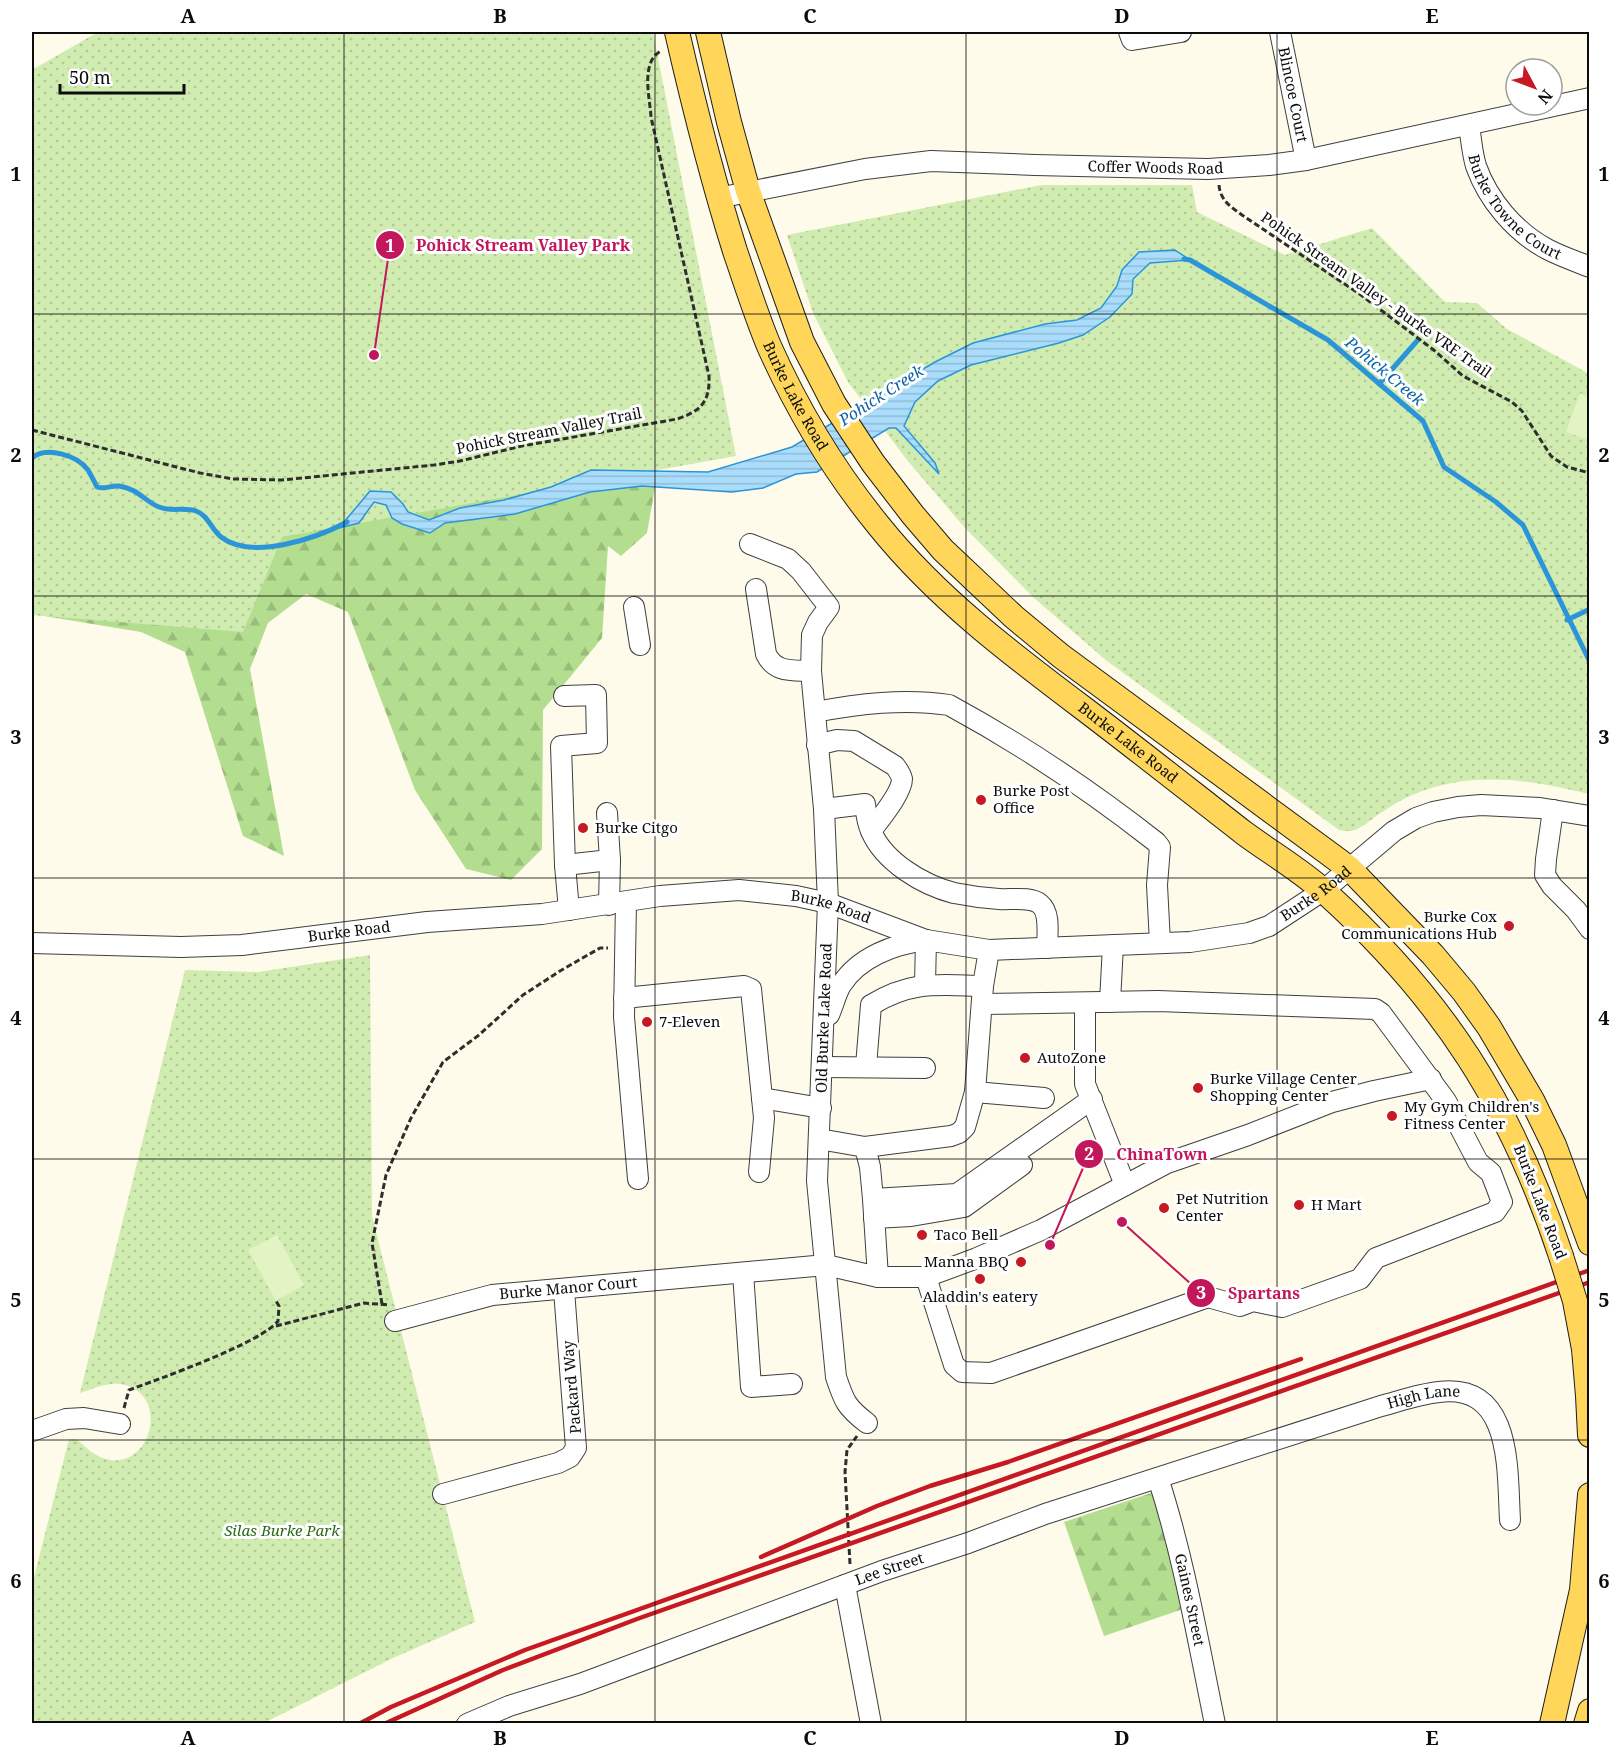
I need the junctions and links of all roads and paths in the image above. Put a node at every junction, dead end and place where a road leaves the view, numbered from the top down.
1 (708, 32) edge
2 (1129, 32) edge
3 (1174, 32) edge
4 (1280, 32) edge
5 (671, 40) edge
6 (1590, 98) edge
7 (1469, 125) junction
8 (1306, 160) junction
9 (1218, 168) junction
10 (748, 191) junction
11 (718, 198) junction
12 (1590, 267) edge
13 (32, 430) edge
14 (1590, 472) edge
15 (750, 544) dead end
16 (756, 589) dead end
17 (634, 607) dead end
18 (640, 645) dead end
19 (811, 671) junction
20 (564, 696) dead end
21 (814, 712) junction
22 (817, 745) junction
23 (825, 809) junction
24 (1553, 810) junction
25 (607, 813) dead end
26 (1590, 816) edge
27 (871, 831) junction
28 (610, 860) junction
29 (565, 865) junction
30 (1350, 869) junction
31 (1324, 890) junction
32 (618, 903) junction
33 (828, 903) junction
34 (569, 910) junction
35 (1590, 928) edge
36 (926, 940) junction
37 (32, 943) edge
38 (1160, 943) junction
39 (1113, 945) junction
40 (626, 948) junction
41 (1047, 948) junction
42 (989, 950) junction
43 (925, 984) junction
44 (982, 995) junction
45 (624, 998) junction
46 (1110, 1002) junction
47 (1085, 1004) junction
48 (824, 1032) junction
49 (866, 1066) junction
50 (822, 1067) junction
51 (925, 1068) dead end
52 (1431, 1079) junction
53 (975, 1092) junction
54 (762, 1098) junction
55 (1044, 1098) dead end
56 (1092, 1099) junction
57 (821, 1108) junction
58 (819, 1138) junction
59 (1049, 1146) dead end
60 (865, 1147) junction
61 (759, 1172) dead end
62 (638, 1179) dead end
63 (1125, 1185) junction
64 (873, 1208) junction
65 (1590, 1244) edge
66 (826, 1265) junction
67 (743, 1273) junction
68 (927, 1276) junction
69 (878, 1277) junction
70 (564, 1290) junction
71 (276, 1301) dead end
72 (382, 1304) junction
73 (395, 1321) joint
74 (275, 1326) junction
75 (792, 1384) dead end
76 (129, 1390) dead end
77 (867, 1423) joint
78 (120, 1424) dead end
79 (1316, 1427) joint
80 (32, 1431) edge
81 (1590, 1435) edge
82 (1158, 1478) junction
83 (443, 1494) dead end
84 (1590, 1495) edge
85 (1510, 1520) dead end
86 (849, 1583) junction
87 (1586, 1591) edge
88 (1590, 1711) edge
89 (467, 1724) edge
90 (871, 1724) edge
91 (1215, 1724) edge
92 (1552, 1724) edge
93 (1586, 1724) edge

1 - 10 main road, Burke Lake Road
2 - 3 street
4 - 8 street, Blincoe Court
5 - 11 main road, Burke Lake Road
5 - 13 path, Pohick Stream Valley Trail
6 - 7 street, Coffer Woods Road
7 - 8 street, Coffer Woods Road
7 - 12 street, Burke Towne Court
8 - 9 street, Coffer Woods Road
9 - 10 street, Coffer Woods Road
9 - 14 path, Pohick Stream Valley - Burke VRE Trail
10 - 11 street, Coffer Woods Road
10 - 30 main road, Burke Lake Road
11 - 31 main road, Burke Lake Road
15 - 19 street, Old Burke Lake Road
16 - 19 street
17 - 18 street
19 - 21 street, Old Burke Lake Road
20 - 29 street
21 - 22 street, Old Burke Lake Road
21 - 38 street
22 - 23 street, Old Burke Lake Road
22 - 27 street
23 - 27 street
23 - 33 street, Old Burke Lake Road
24 - 26 street, Burke Road
24 - 30 street, Burke Road
24 - 35 street
25 - 28 street
27 - 41 street
28 - 29 street
28 - 32 street
29 - 34 street
30 - 31 street, Burke Road
30 - 65 main road, Burke Lake Road
31 - 38 street, Burke Road
31 - 81 main road, Burke Lake Road, bridge
32 - 33 street, Burke Road
32 - 34 street, Burke Road
32 - 40 street
33 - 36 street, Burke Road
33 - 48 street, Old Burke Lake Road
34 - 37 street, Burke Road
36 - 42 street, Burke Road
36 - 43 street
36 - 48 street
38 - 39 street, Burke Road
39 - 41 street, Burke Road
39 - 46 street
40 - 45 street
40 - 72 path
41 - 42 street, Burke Road
42 - 44 street
43 - 44 street
43 - 49 street
44 - 47 street
44 - 53 street
45 - 54 street
45 - 62 street
46 - 47 street
46 - 52 street
47 - 56 street
48 - 50 street, Old Burke Lake Road
49 - 50 street
49 - 51 street
50 - 57 street, Old Burke Lake Road
52 - 63 street, Burke Manor Court
52 - 68 street
53 - 55 street
53 - 60 street
54 - 57 street
54 - 61 street
56 - 63 street
56 - 64 street
57 - 58 street, Old Burke Lake Road
58 - 60 street
58 - 66 street, Old Burke Lake Road
59 - 64 street
60 - 64 street
63 - 68 street, Burke Manor Court
64 - 69 street
66 - 67 street, Burke Manor Court
66 - 69 street, Burke Manor Court
66 - 77 street, Old Burke Lake Road
67 - 70 street, Burke Manor Court
67 - 75 street
68 - 69 street, Burke Manor Court
70 - 73 street, Burke Manor Court
70 - 83 street, Packard Way
71 - 74 path
72 - 73 path
72 - 74 path
74 - 76 path
77 - 86 path
78 - 80 street
79 - 82 street, Lee Street
79 - 85 street, High Lane
82 - 86 street, Lee Street
82 - 91 street, Gaines Street
84 - 87 main road
86 - 89 street, Lee Street
86 - 90 street
87 - 92 main road
88 - 93 main road

